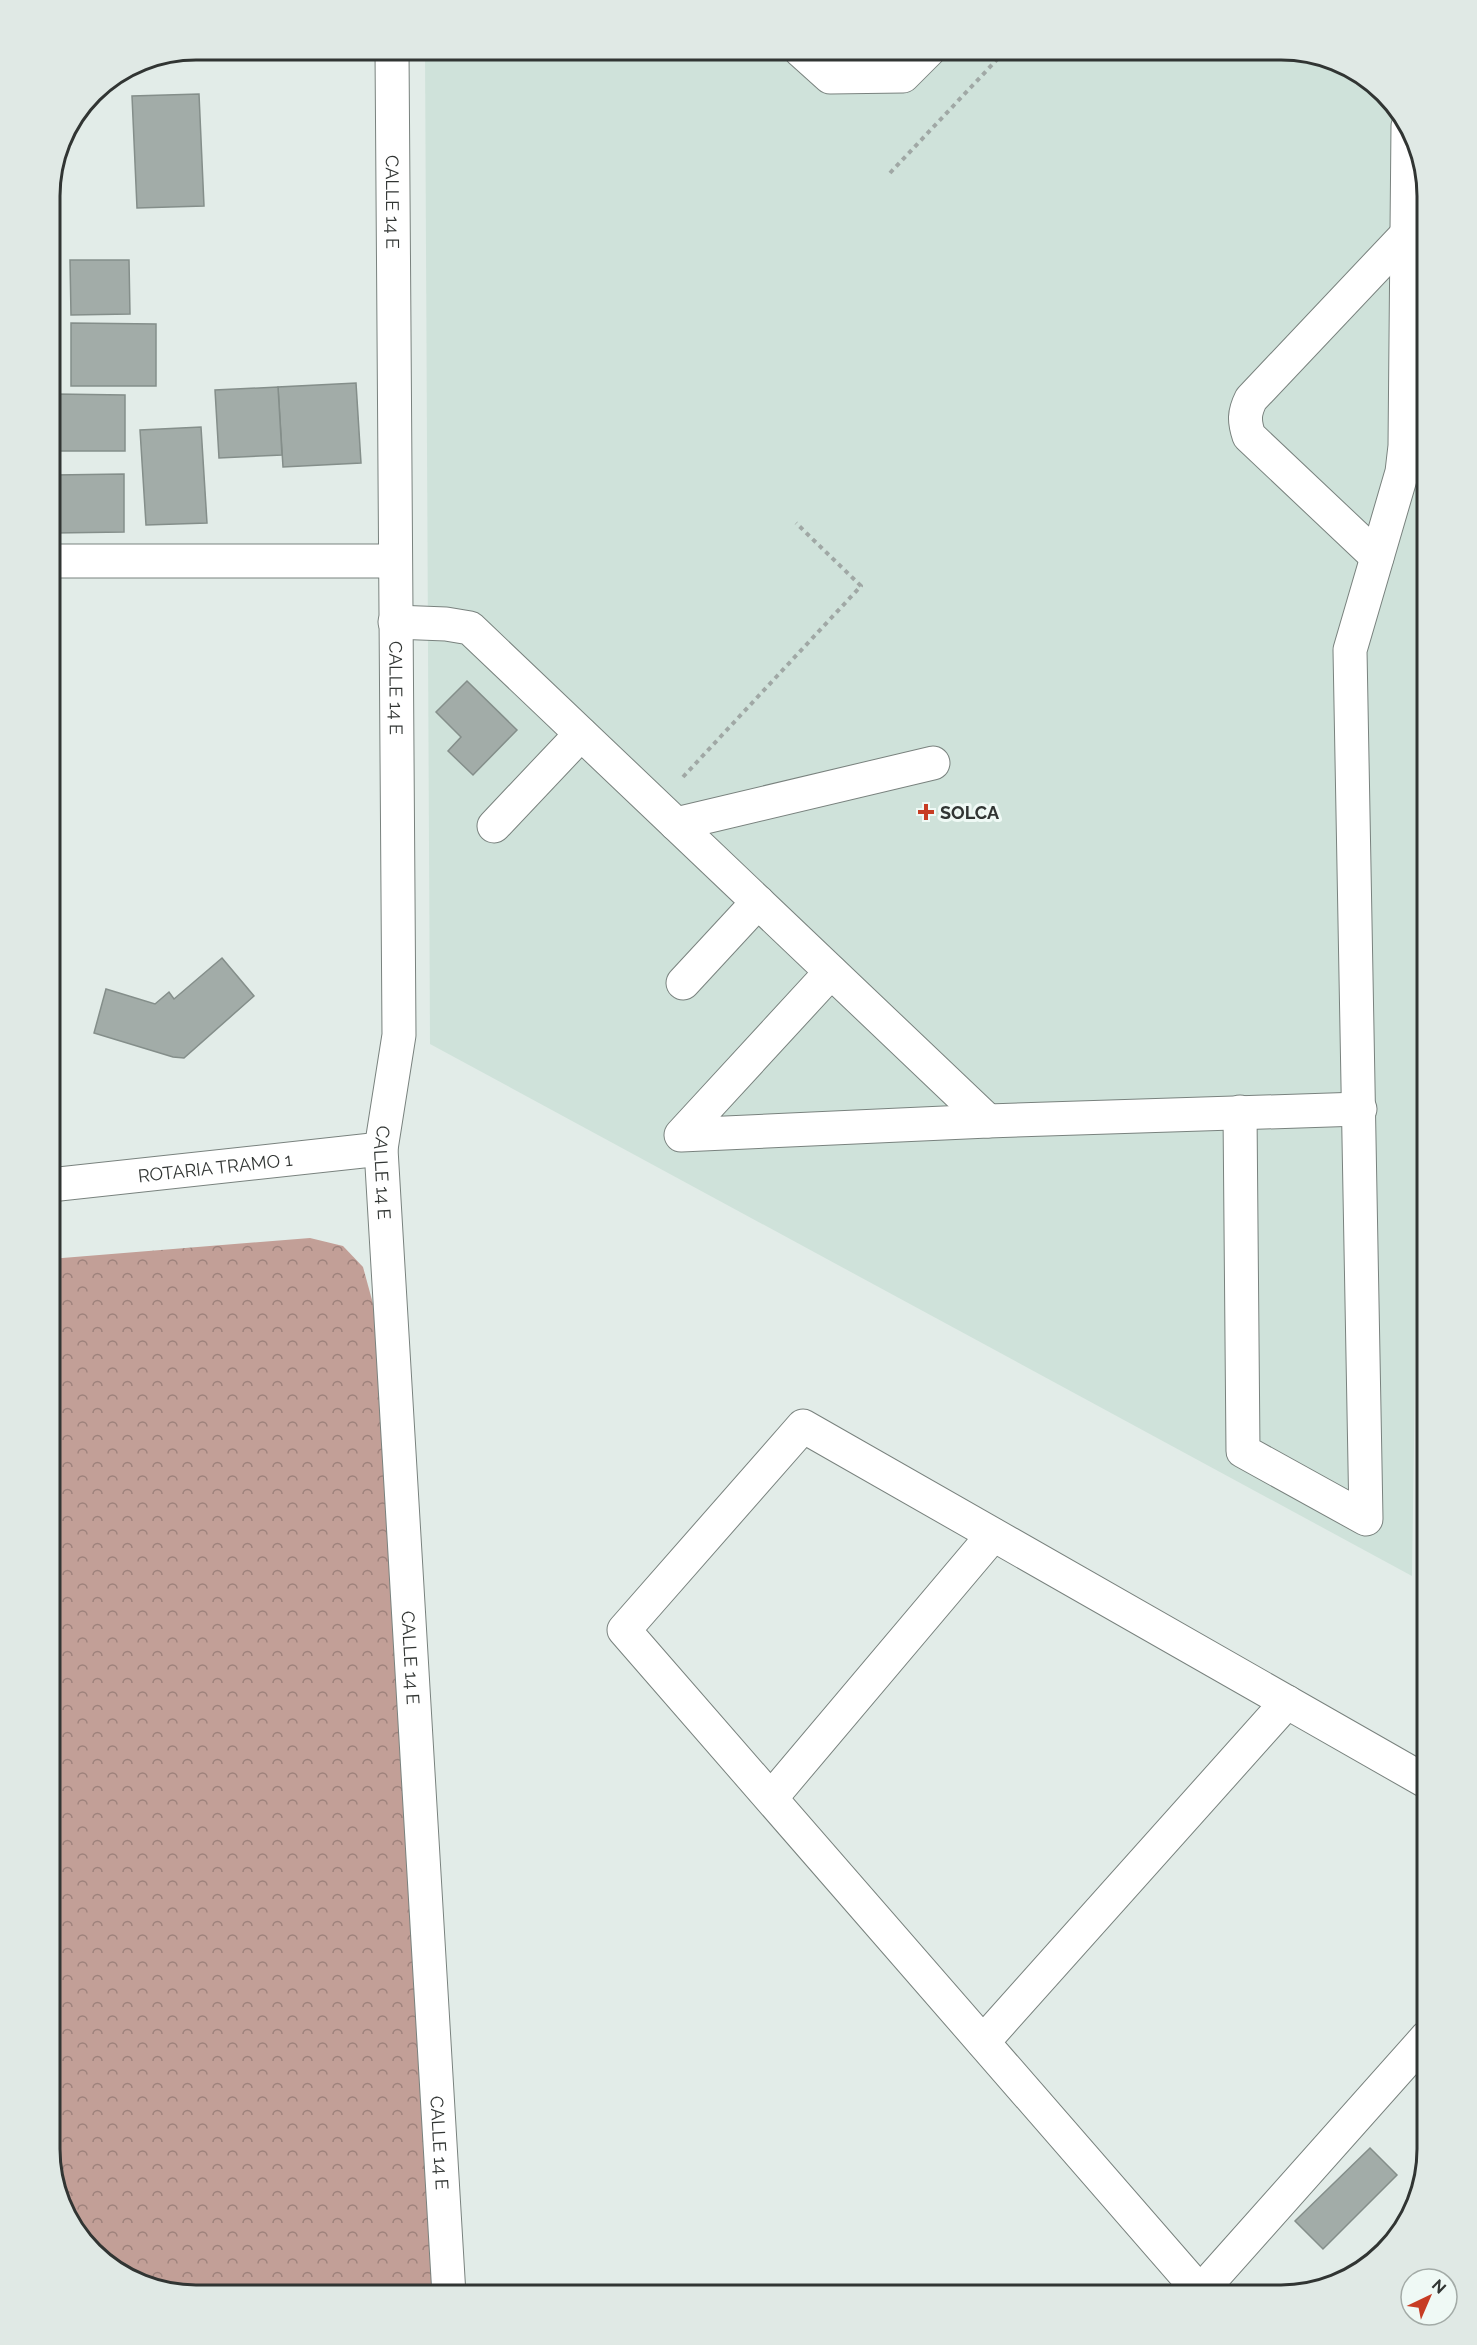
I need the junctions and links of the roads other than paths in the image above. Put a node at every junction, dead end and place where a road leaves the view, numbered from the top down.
1 (392, 60) edge
2 (811, 60) edge
3 (919, 60) edge
4 (1408, 147) edge
5 (1407, 234) junction
6 (1377, 557) junction
7 (60, 561) edge
8 (394, 561) junction
9 (395, 622) junction
10 (581, 734) junction
11 (933, 763) dead end
12 (666, 815) junction
13 (494, 826) dead end
14 (758, 902) junction
15 (831, 972) junction
16 (684, 983) dead end
17 (1360, 1109) junction
18 (1240, 1112) junction
19 (988, 1121) junction
20 (381, 1149) junction
21 (60, 1184) edge
22 (993, 1535) junction
23 (1287, 1702) junction
24 (1417, 1776) edge
25 (771, 1798) junction
26 (983, 2042) junction
27 (1417, 2049) edge
28 (448, 2285) edge
29 (1193, 2285) edge
30 (1209, 2285) edge

1 - 8 street, CALLE 14 E
2 - 3 street
4 - 5 street
5 - 6 street
5 - 6 street
6 - 17 street
7 - 8 street
8 - 9 street, CALLE 14 E
9 - 10 street
9 - 20 street, CALLE 14 E
10 - 12 street
10 - 13 street
11 - 12 street
12 - 14 street
14 - 15 street
14 - 16 street
15 - 19 street
15 - 19 street
17 - 18 street
17 - 18 street
18 - 19 street
20 - 21 street, ROTARIA TRAMO 1
20 - 28 street, CALLE 14 E
22 - 23 street
22 - 25 street
22 - 25 street
23 - 24 street
23 - 26 street
25 - 26 street
26 - 29 street
27 - 30 street

